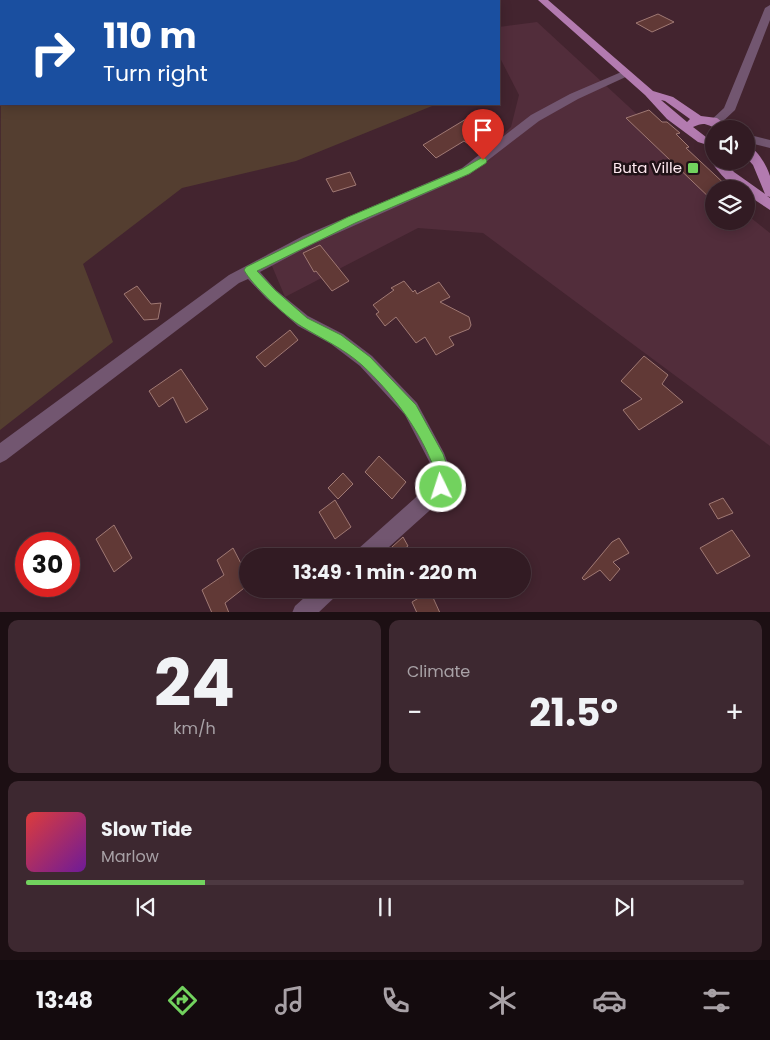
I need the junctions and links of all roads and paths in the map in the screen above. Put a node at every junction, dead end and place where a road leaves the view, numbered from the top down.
1 (543, 0) edge
2 (770, 8) edge
3 (626, 73) junction
4 (649, 93) junction
5 (698, 119) junction
6 (723, 120) edge
7 (705, 121) edge
8 (690, 130) junction
9 (700, 140) junction
10 (755, 140) edge
11 (705, 141) edge
12 (770, 144) edge
13 (705, 146) edge
14 (755, 160) edge
15 (725, 170) edge
16 (770, 192) edge
17 (770, 205) edge
18 (250, 270) junction
19 (0, 454) edge
20 (374, 548) edge
21 (318, 598) edge
22 (302, 612) edge

1 - 3 main road
2 - 6 street
3 - 4 main road
3 - 18 street
4 - 5 main road
4 - 8 main road
5 - 7 main road
5 - 8 main road
8 - 9 main road
9 - 11 main road
9 - 13 main road
10 - 12 street
14 - 16 main road
15 - 17 main road
18 - 19 street
18 - 20 street
21 - 22 street

